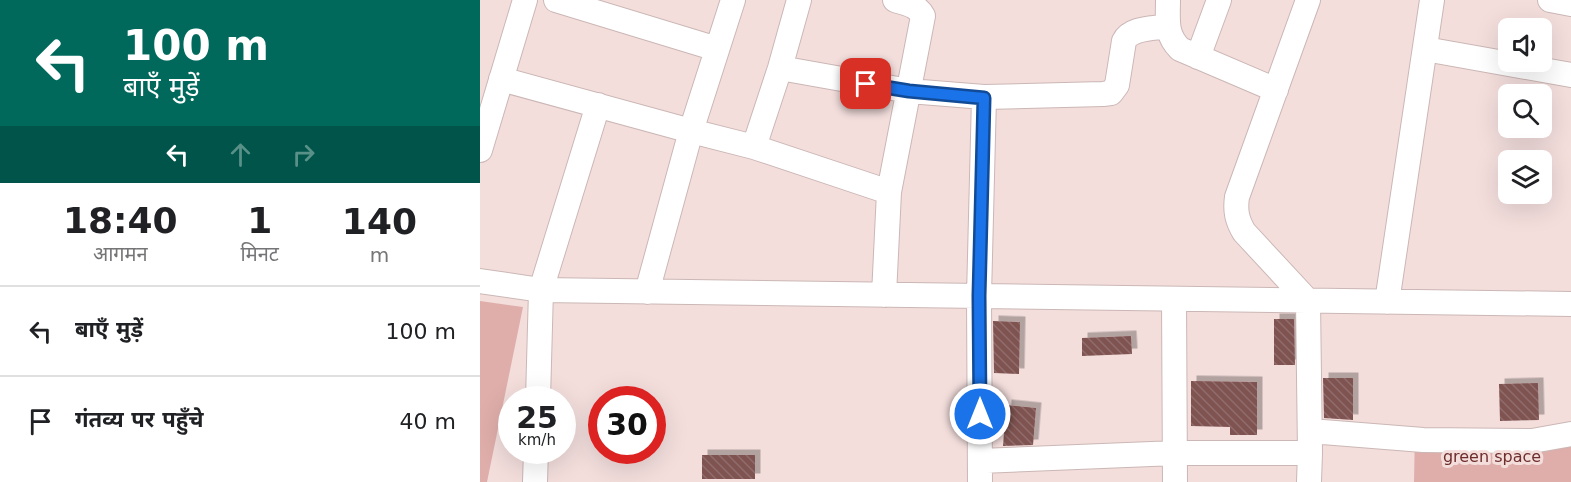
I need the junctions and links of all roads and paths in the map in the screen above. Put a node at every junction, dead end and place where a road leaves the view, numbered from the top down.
1 (525, 0) edge
2 (556, 0) edge
3 (733, 0) edge
4 (799, 0) edge
5 (895, 0) edge
6 (1168, 0) edge
7 (1219, 0) edge
8 (1308, 0) edge
9 (1432, 0) edge
10 (1550, 0) edge
11 (1571, 4) edge
12 (615, 8) edge
13 (1168, 26) junction
14 (717, 49) junction
15 (1425, 49) junction
16 (1198, 57) junction
17 (780, 68) junction
18 (1571, 75) edge
19 (501, 79) junction
20 (1276, 90) junction
21 (909, 91) junction
22 (984, 98) junction
23 (487, 101) edge
24 (598, 105) junction
25 (691, 131) junction
26 (754, 147) junction
27 (480, 150) edge
28 (889, 192) junction
29 (480, 281) edge
30 (541, 290) junction
31 (648, 292) junction
32 (884, 295) junction
33 (979, 296) junction
34 (1174, 299) junction
35 (1308, 301) junction
36 (1387, 302) junction
37 (1571, 304) edge
38 (538, 386) edge
39 (1571, 434) edge
40 (1310, 442) junction
41 (1176, 453) junction
42 (536, 464) edge
43 (980, 471) edge
44 (535, 482) edge
45 (1175, 482) edge
46 (1309, 482) edge

1 - 19 street
2 - 12 street
3 - 14 street
4 - 17 street
5 - 21 street
6 - 13 street
7 - 16 street
8 - 20 street
9 - 15 street
10 - 11 street
12 - 14 street
13 - 16 street
13 - 22 street
14 - 25 street
15 - 18 street
15 - 36 street
16 - 20 street
17 - 21 street
17 - 26 street
19 - 23 street
19 - 24 street
20 - 35 street
21 - 22 street
21 - 28 street
22 - 33 street
23 - 27 street
24 - 25 street
24 - 30 street
25 - 26 street
25 - 31 street
26 - 28 street
28 - 32 street
29 - 30 street
30 - 31 street
30 - 38 street
31 - 32 street
32 - 33 street
33 - 34 street
33 - 43 street
34 - 35 street
34 - 41 street
35 - 36 street
35 - 40 street
36 - 37 street
39 - 40 street
40 - 41 street
40 - 46 street
41 - 43 street
41 - 45 street
42 - 44 street

